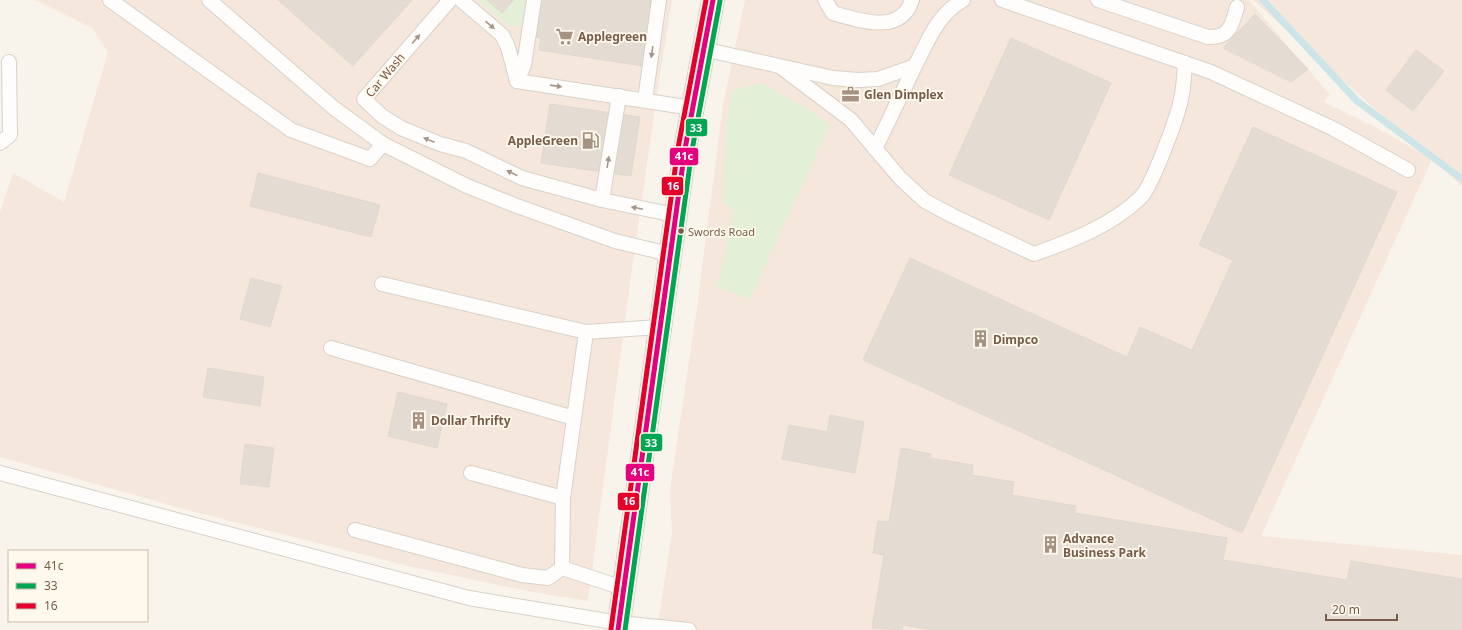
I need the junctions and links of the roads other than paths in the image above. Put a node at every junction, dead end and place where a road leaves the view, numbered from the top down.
1 (110, 0) edge
2 (209, 0) edge
3 (450, 0) edge
4 (461, 0) edge
5 (534, 0) edge
6 (659, 0) edge
7 (713, 0) edge
8 (825, 0) edge
9 (912, 0) edge
10 (963, 0) edge
11 (1002, 0) edge
12 (1098, 0) edge
13 (1237, 7) dead end
14 (703, 50) junction
15 (9, 62) dead end
16 (1185, 63) junction
17 (915, 66) junction
18 (782, 68) junction
19 (517, 81) junction
20 (619, 96) junction
21 (644, 100) junction
22 (692, 108) junction
23 (0, 143) edge
24 (383, 144) junction
25 (875, 149) junction
26 (1408, 170) dead end
27 (602, 200) junction
28 (675, 215) junction
29 (669, 254) junction
30 (382, 284) dead end
31 (659, 327) junction
32 (586, 332) junction
33 (331, 348) dead end
34 (574, 418) junction
35 (0, 473) edge
36 (471, 473) dead end
37 (563, 498) junction
38 (355, 530) dead end
39 (562, 568) junction
40 (623, 588) junction
41 (618, 627) edge
42 (689, 630) edge

1 - 24 lane
2 - 24 lane
27 -> 3 lane, Car Wash
4 -> 19 lane
5 - 19 lane
6 -> 21 lane
7 - 14 main road
8 - 9 lane
10 - 17 lane
11 - 16 lane
12 - 13 lane
14 - 18 lane
14 - 22 main road
15 - 23 lane
16 - 25 lane
16 - 26 lane
17 - 18 lane
17 - 25 lane
18 - 25 lane
19 -> 20 lane
20 - 21 lane
27 -> 20 lane
21 - 22 lane
22 - 28 main road
24 - 29 lane
28 -> 27 lane
28 - 29 main road
29 - 31 main road
30 - 32 lane
31 - 32 lane
31 - 40 main road
32 - 34 lane
33 - 34 lane
34 - 37 lane
35 - 41 lane
36 - 37 lane
37 - 39 lane
38 - 39 lane
39 - 40 lane
40 - 41 main road
41 - 42 lane

